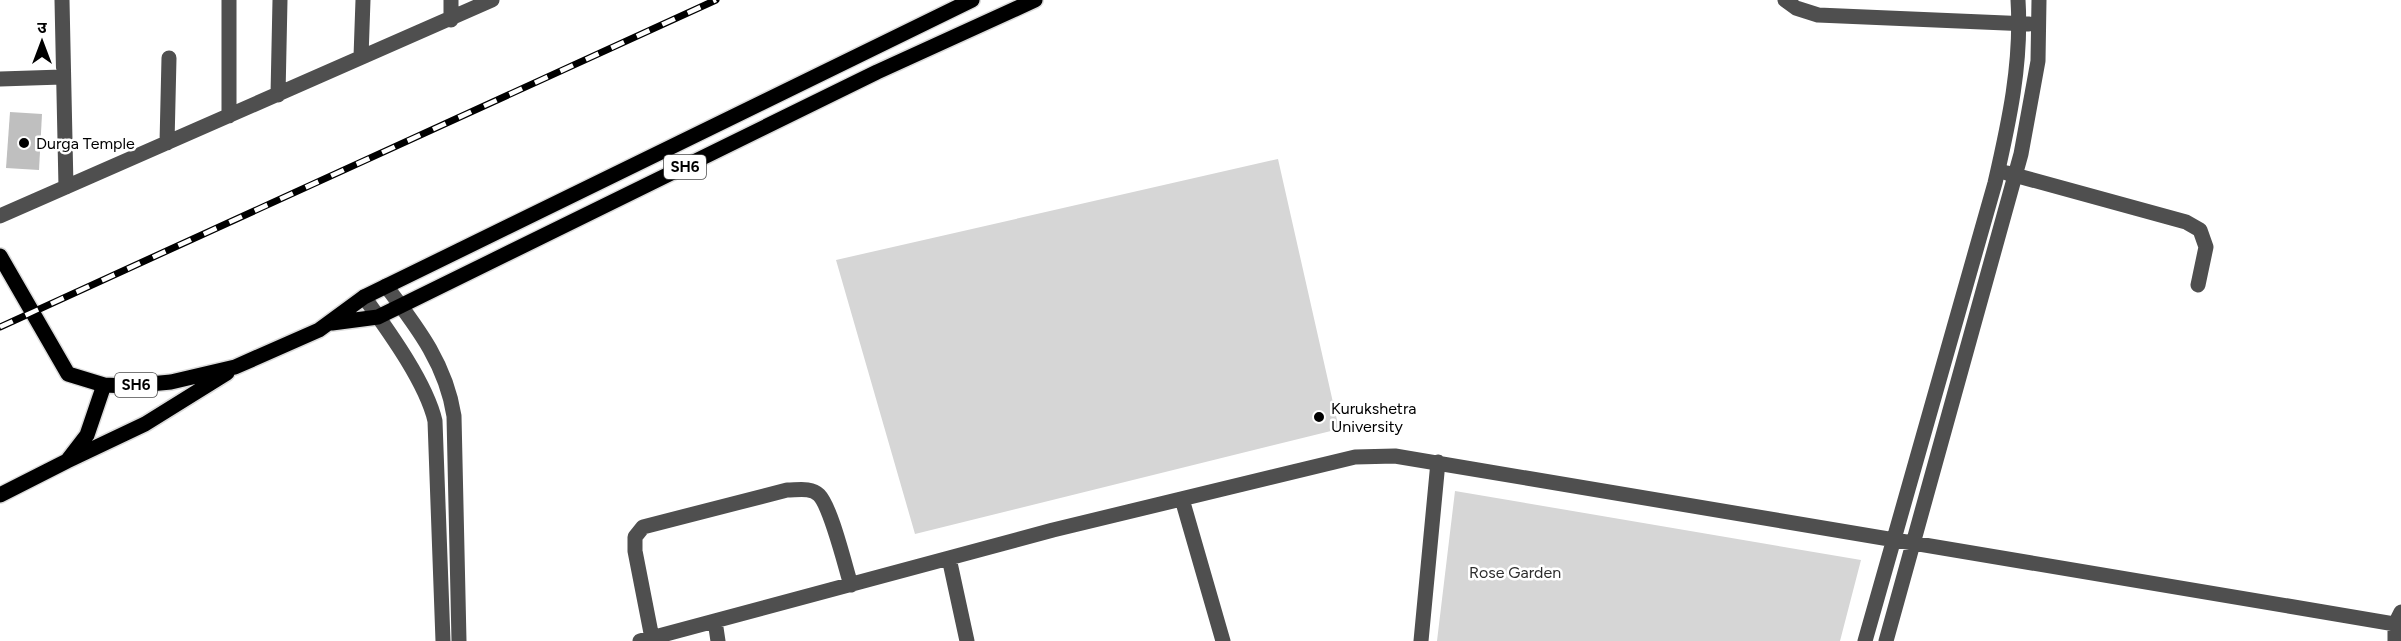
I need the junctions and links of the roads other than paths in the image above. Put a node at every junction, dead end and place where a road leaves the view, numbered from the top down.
1 (62, 0) edge
2 (229, 0) edge
3 (280, 0) edge
4 (363, 0) edge
5 (451, 0) edge
6 (492, 0) edge
7 (972, 0) edge
8 (1035, 0) edge
9 (1785, 0) edge
10 (2018, 0) edge
11 (2039, 0) edge
12 (451, 20) junction
13 (2019, 23) junction
14 (2038, 24) junction
15 (361, 57) junction
16 (169, 58) dead end
17 (62, 77) junction
18 (0, 79) edge
19 (278, 94) junction
20 (229, 116) junction
21 (167, 143) junction
22 (1998, 170) junction
23 (2015, 175) junction
24 (66, 187) junction
25 (0, 216) edge
26 (0, 256) edge
27 (2198, 285) dead end
28 (386, 286) junction
29 (363, 297) junction
30 (401, 306) junction
31 (378, 317) junction
32 (332, 323) junction
33 (235, 367) junction
34 (104, 385) junction
35 (67, 461) junction
36 (1438, 462) junction
37 (0, 495) edge
38 (1182, 498) junction
39 (1893, 540) junction
40 (1913, 543) junction
41 (949, 558) junction
42 (851, 585) junction
43 (2399, 620) edge
44 (716, 621) junction
45 (646, 639) edge
46 (443, 641) edge
47 (459, 641) edge
48 (718, 641) edge
49 (967, 641) edge
50 (1222, 641) edge
51 (1421, 641) edge
52 (1865, 641) edge
53 (1886, 641) edge
54 (2395, 641) edge

1 - 17 street
2 - 20 street
3 - 19 street
4 - 15 street
5 - 12 street
6 - 12 street
7 - 28 main road, SH6
8 - 30 main road, SH6
9 - 13 street
10 - 13 street
11 - 14 street
12 - 15 street
13 - 14 street
13 - 22 street
14 - 23 street
15 - 19 street
16 - 21 street
17 - 18 street
17 - 24 street
19 - 20 street
20 - 21 street
21 - 24 street
22 - 23 street
22 - 39 street
23 - 27 street
23 - 40 street
24 - 25 street
26 - 34 main road, SH6
28 - 29 main road, SH6
28 - 30 street
29 - 31 street
29 - 32 main road, SH6
30 - 31 main road, SH6
30 - 47 street
31 - 32 main road, SH6
31 - 46 street
32 - 33 main road, SH6
33 - 34 main road, SH6
33 - 35 main road
34 - 35 main road
35 - 37 main road
36 - 38 street
36 - 39 street
36 - 51 street
38 - 41 street
38 - 50 street
39 - 40 street
39 - 52 street
40 - 43 street
40 - 53 street
41 - 42 street
41 - 49 street
42 - 44 street
42 - 45 street
43 - 54 street
44 - 45 street
44 - 48 street

